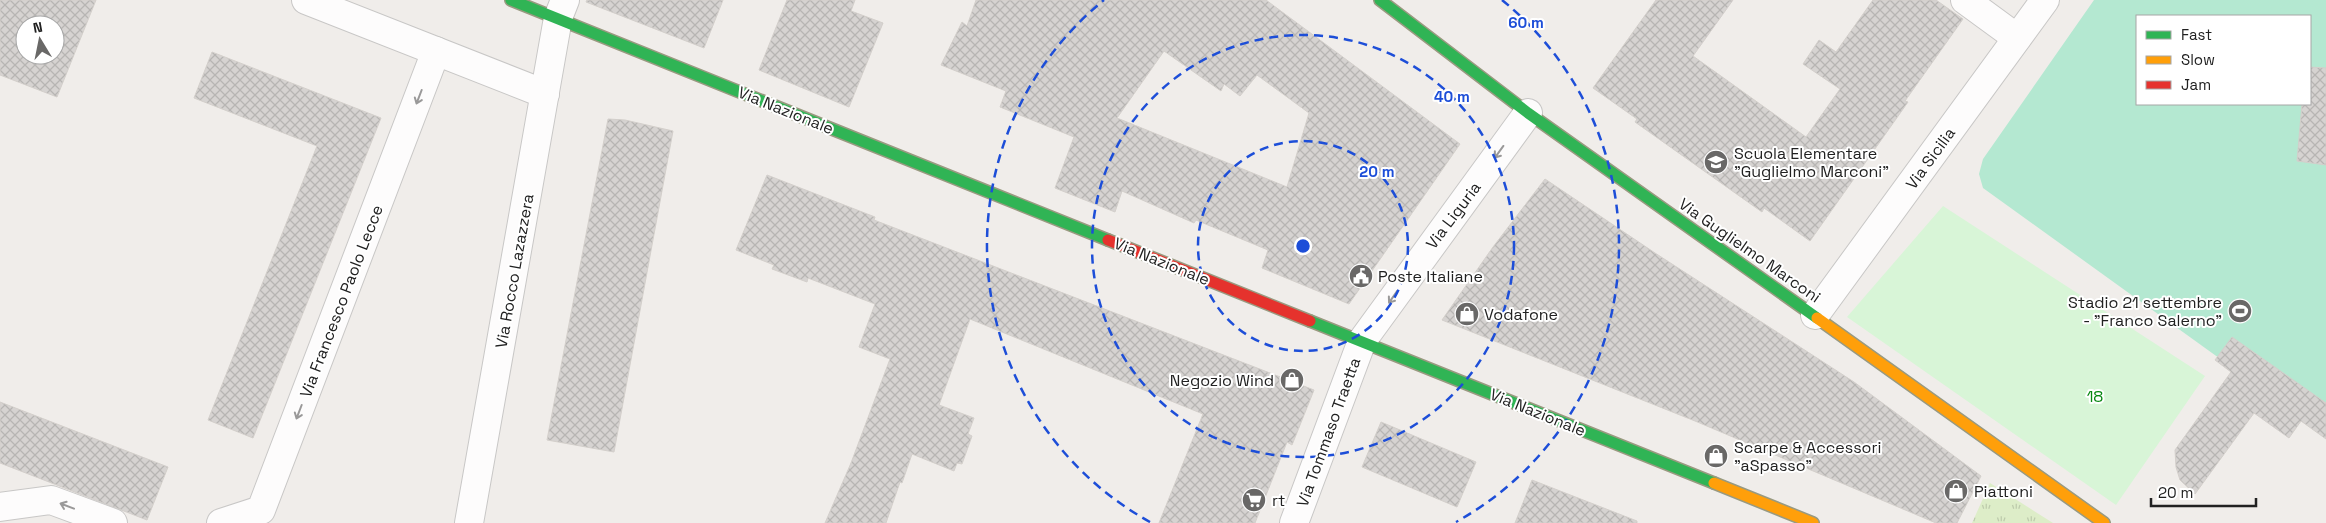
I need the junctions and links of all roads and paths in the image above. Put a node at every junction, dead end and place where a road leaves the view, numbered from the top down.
1 (306, 0) edge
2 (511, 0) edge
3 (1380, 0) edge
4 (1965, 0) edge
5 (2045, 0) edge
6 (562, 9) edge
7 (2017, 38) junction
8 (436, 51) junction
9 (545, 94) junction
10 (1528, 113) junction
11 (1814, 315) junction
12 (1362, 341) junction
13 (0, 507) edge
14 (113, 523) edge
15 (221, 523) edge
16 (469, 523) edge
17 (1294, 523) edge
18 (1813, 523) edge
19 (2104, 523) edge

1 - 8 street
2 - 6 street, Via Nazionale
3 - 10 street, Via Guglielmo Marconi
4 - 7 street
5 - 7 street, Via Sicilia
6 - 9 street, Via Rocco Lazazzera
6 - 12 street, Via Nazionale
7 - 11 street, Via Sicilia
8 - 9 street
8 -> 15 street, Via Francesco Paolo Lecce
9 - 16 street, Via Rocco Lazazzera
10 - 11 street, Via Guglielmo Marconi
10 -> 12 street, Via Liguria
11 - 19 street, Via Guglielmo Marconi
12 - 17 street, Via Tommaso Traetta
12 - 18 street, Via Nazionale
14 -> 13 street

